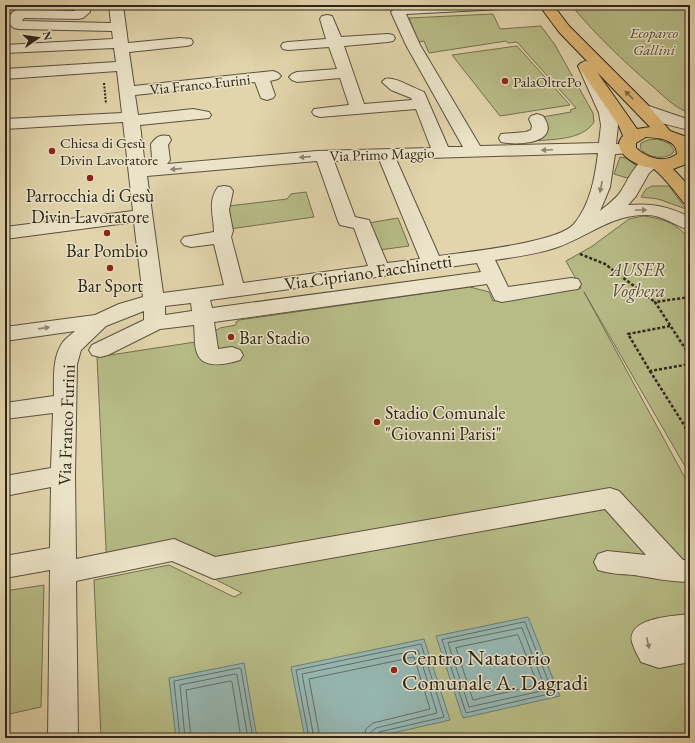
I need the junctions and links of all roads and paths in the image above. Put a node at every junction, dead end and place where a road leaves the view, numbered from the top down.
1 (82, 5) edge
2 (116, 5) edge
3 (502, 5) edge
4 (546, 5) edge
5 (26, 15) edge
6 (327, 19) dead end
7 (564, 29) junction
8 (388, 38) dead end
9 (186, 42) dead end
10 (335, 42) junction
11 (288, 46) dead end
12 (32, 48) junction
13 (5, 49) edge
14 (122, 49) junction
15 (586, 65) junction
16 (193, 67) dead end
17 (5, 68) edge
18 (346, 73) junction
19 (5, 74) edge
20 (297, 77) dead end
21 (390, 82) dead end
22 (190, 85) junction
23 (127, 91) junction
24 (267, 95) dead end
25 (422, 104) junction
26 (358, 109) junction
27 (643, 109) junction
28 (320, 112) dead end
29 (157, 113) dead end
30 (203, 115) dead end
31 (130, 119) junction
32 (537, 119) dead end
33 (5, 124) edge
34 (690, 125) edge
35 (609, 130) junction
36 (667, 135) junction
37 (162, 140) dead end
38 (630, 143) junction
39 (472, 145) junction
40 (607, 148) junction
41 (572, 149) junction
42 (688, 152) edge
43 (442, 153) junction
44 (385, 154) junction
45 (324, 156) junction
46 (654, 164) junction
47 (145, 172) junction
48 (224, 190) dead end
49 (690, 199) edge
50 (143, 215) junction
51 (606, 216) junction
52 (690, 224) edge
53 (578, 231) junction
54 (5, 233) edge
55 (222, 237) junction
56 (191, 242) dead end
57 (580, 254) dead end
58 (483, 256) junction
59 (432, 263) junction
60 (380, 271) junction
61 (493, 277) junction
62 (571, 284) dead end
63 (235, 290) junction
64 (200, 295) junction
65 (690, 297) edge
66 (154, 301) junction
67 (655, 302) junction
68 (204, 317) junction
69 (99, 321) junction
70 (155, 323) junction
71 (670, 326) junction
72 (5, 334) edge
73 (100, 350) dead end
74 (232, 356) dead end
75 (690, 356) edge
76 (690, 364) edge
77 (650, 372) junction
78 (65, 403) junction
79 (5, 411) edge
80 (690, 435) edge
81 (63, 475) junction
82 (5, 486) edge
83 (607, 562) dead end
84 (64, 565) junction
85 (5, 567) edge
86 (684, 571) edge
87 (690, 626) edge
88 (690, 649) edge
89 (63, 738) edge

1 - 5 street
2 - 14 street, Via Franco Furini
3 - 39 street
4 - 7 main road
5 - 12 street
5 - 14 street
6 - 10 street
7 - 15 main road
27 -> 7 main road
8 - 10 street
9 - 14 street
10 - 11 street
10 - 18 street
12 - 13 street
12 - 14 street
14 - 17 street
14 - 19 street
14 - 23 street, Via Franco Furini
15 - 35 street, Via Cipriano Facchinetti
15 - 38 main road
16 - 22 street
18 - 20 street
18 - 26 street
21 - 25 street
22 - 23 street, Via Franco Furini
22 - 24 street, Via Franco Furini
22 - 29 street
23 - 31 street, Via Franco Furini
25 - 26 street
25 - 43 street
26 - 28 street
27 - 34 street
27 - 36 main road
30 - 31 street
31 - 33 street
31 - 47 street, Via Franco Furini
32 - 39 street
35 - 40 street, Via Cipriano Facchinetti
35 - 41 street
36 - 38 main road
36 - 42 main road
37 - 47 street
38 - 40 street, Via Primo Maggio
38 - 46 main road
41 -> 39 street, Via Primo Maggio
39 - 43 street, Via Primo Maggio
40 - 41 street, Via Primo Maggio
40 -> 53 street, Via Cipriano Facchinetti
42 - 46 main road
43 - 44 street, Via Primo Maggio
44 - 45 street, Via Primo Maggio
44 - 59 street
45 -> 47 street, Via Primo Maggio
45 - 60 street
46 - 49 main road
46 - 51 street, Via Cipriano Facchinetti
47 - 50 street, Via Franco Furini
48 - 55 street
50 - 54 street
50 - 66 street, Via Franco Furini
51 -> 52 street, Via Cipriano Facchinetti
51 - 53 street, Via Cipriano Facchinetti
53 - 58 street, Via Cipriano Facchinetti
55 - 56 street
55 - 63 street
57 - 67 path
58 - 59 street, Via Cipriano Facchinetti
58 - 61 street
59 - 60 street, Via Cipriano Facchinetti
60 - 63 street, Via Cipriano Facchinetti
61 - 62 street
61 - 68 street
63 - 64 street, Via Cipriano Facchinetti
64 - 66 street, Via Cipriano Facchinetti
64 - 68 street
65 - 67 path
66 - 69 street, Via Franco Furini
66 - 70 street
67 - 71 path
68 - 70 street
68 - 74 street
72 -> 69 street
69 - 78 street, Via Franco Furini
70 - 73 street
71 - 75 path
71 - 77 path
76 - 77 path
77 - 80 path
78 - 79 street
78 - 81 street, Via Franco Furini
81 - 82 street
81 - 84 street, Via Franco Furini
83 - 86 street
84 - 85 street
84 - 86 street
84 - 89 street, Via Franco Furini
87 -> 88 street

